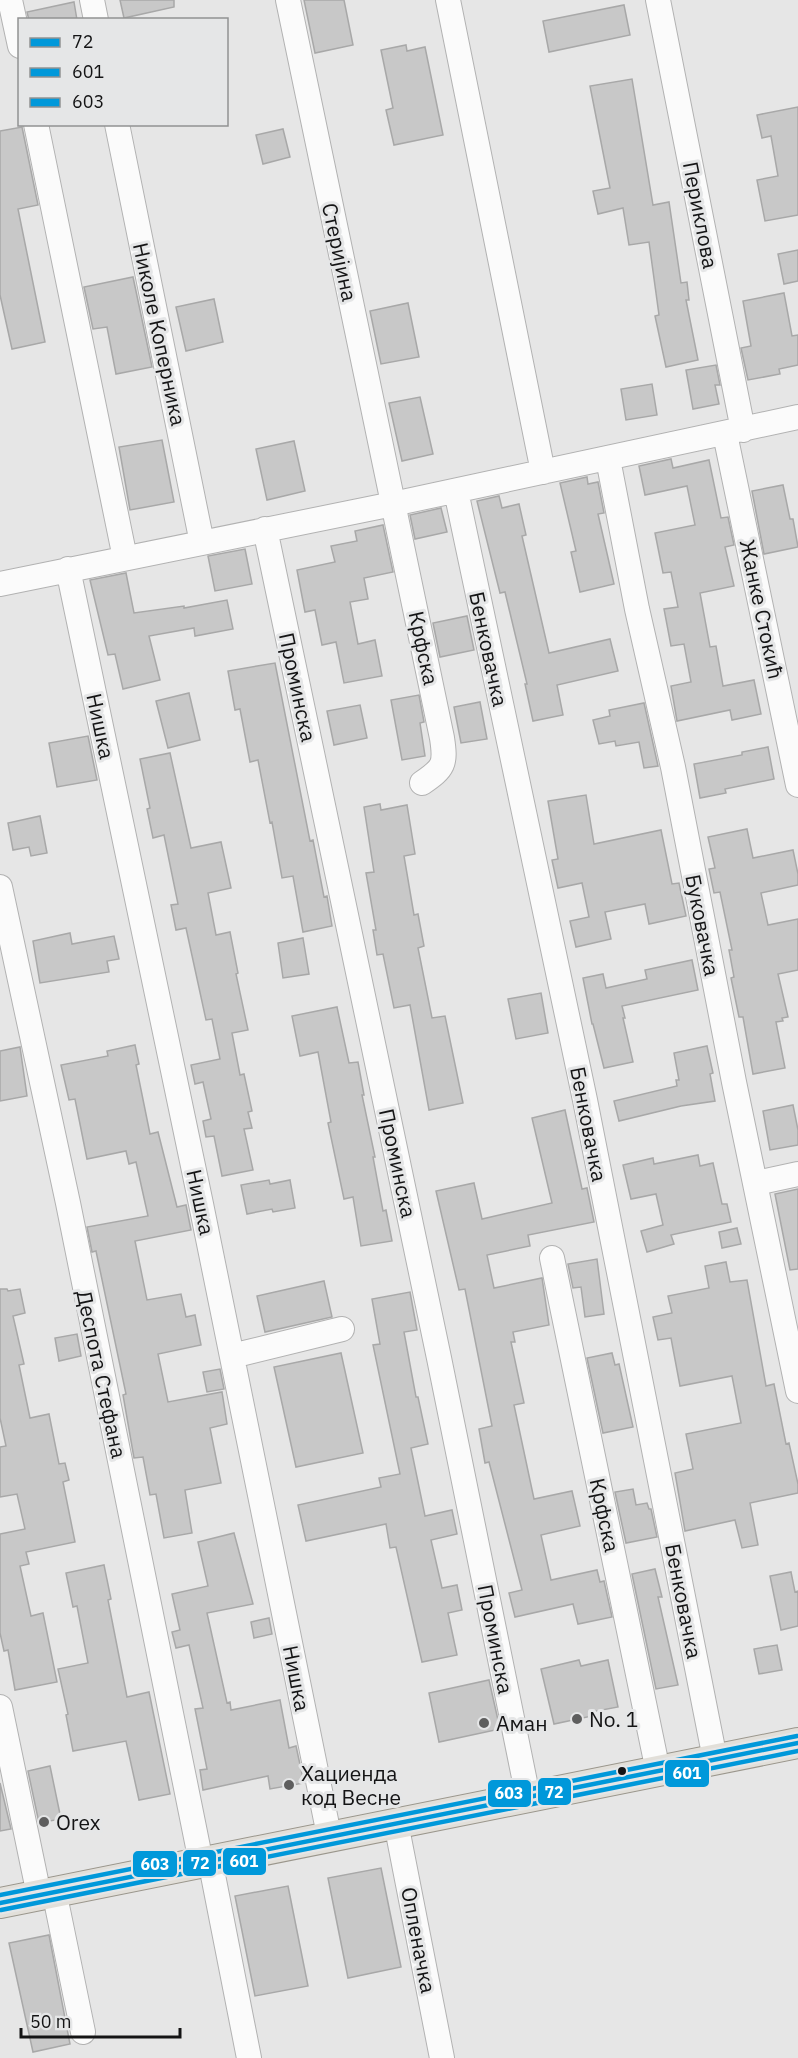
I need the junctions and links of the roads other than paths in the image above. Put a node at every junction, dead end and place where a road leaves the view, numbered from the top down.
1 (10, 0) edge
2 (92, 0) edge
3 (288, 0) edge
4 (448, 0) edge
5 (658, 0) edge
6 (96, 18) edge
7 (18, 37) edge
8 (36, 126) edge
9 (117, 126) edge
10 (798, 417) edge
11 (734, 432) junction
12 (608, 459) junction
13 (543, 472) junction
14 (456, 491) junction
15 (393, 504) junction
16 (265, 529) junction
17 (202, 543) junction
18 (125, 558) junction
19 (69, 569) junction
20 (0, 584) edge
21 (422, 783) dead end
22 (798, 784) edge
23 (0, 887) edge
24 (798, 1174) edge
25 (756, 1183) junction
26 (552, 1258) dead end
27 (342, 1329) dead end
28 (232, 1356) junction
29 (798, 1391) edge
30 (0, 1707) edge
31 (798, 1743) edge
32 (715, 1759) junction
33 (658, 1771) junction
34 (528, 1797) junction
35 (396, 1823) junction
36 (329, 1835) junction
37 (206, 1861) junction
38 (46, 1893) junction
39 (0, 1903) edge
40 (83, 2032) dead end
41 (249, 2058) edge
42 (442, 2058) edge

1 - 7 street
2 - 6 street
3 - 15 street, Стеријина
4 - 13 street
5 - 11 street, Периклова
8 - 18 street
9 - 17 street, Николе Коперника
10 - 11 street
11 - 12 street
11 - 22 street, Жанке Стокић
12 - 13 street
12 - 25 street, Буковачка
13 - 14 street
14 - 15 street
14 - 32 street, Бенковачка
15 - 16 street
15 - 21 street, Крфска
16 - 17 street
16 - 34 street, Проминска
17 - 18 street
18 - 19 street
19 - 20 street
19 - 28 street, Нишка
23 - 37 street, Деспота Стефана
24 - 25 street
25 - 29 street, Буковачка
26 - 33 street, Крфска
27 - 28 street
28 - 36 street, Нишка
30 - 38 street
31 - 32 main road
32 - 33 main road
33 - 34 main road
34 - 35 main road
35 - 36 main road
35 - 42 street, Опленачка
36 - 37 main road
37 - 38 main road
37 - 41 street, Деспота Стефана
38 - 39 main road
38 - 40 street

